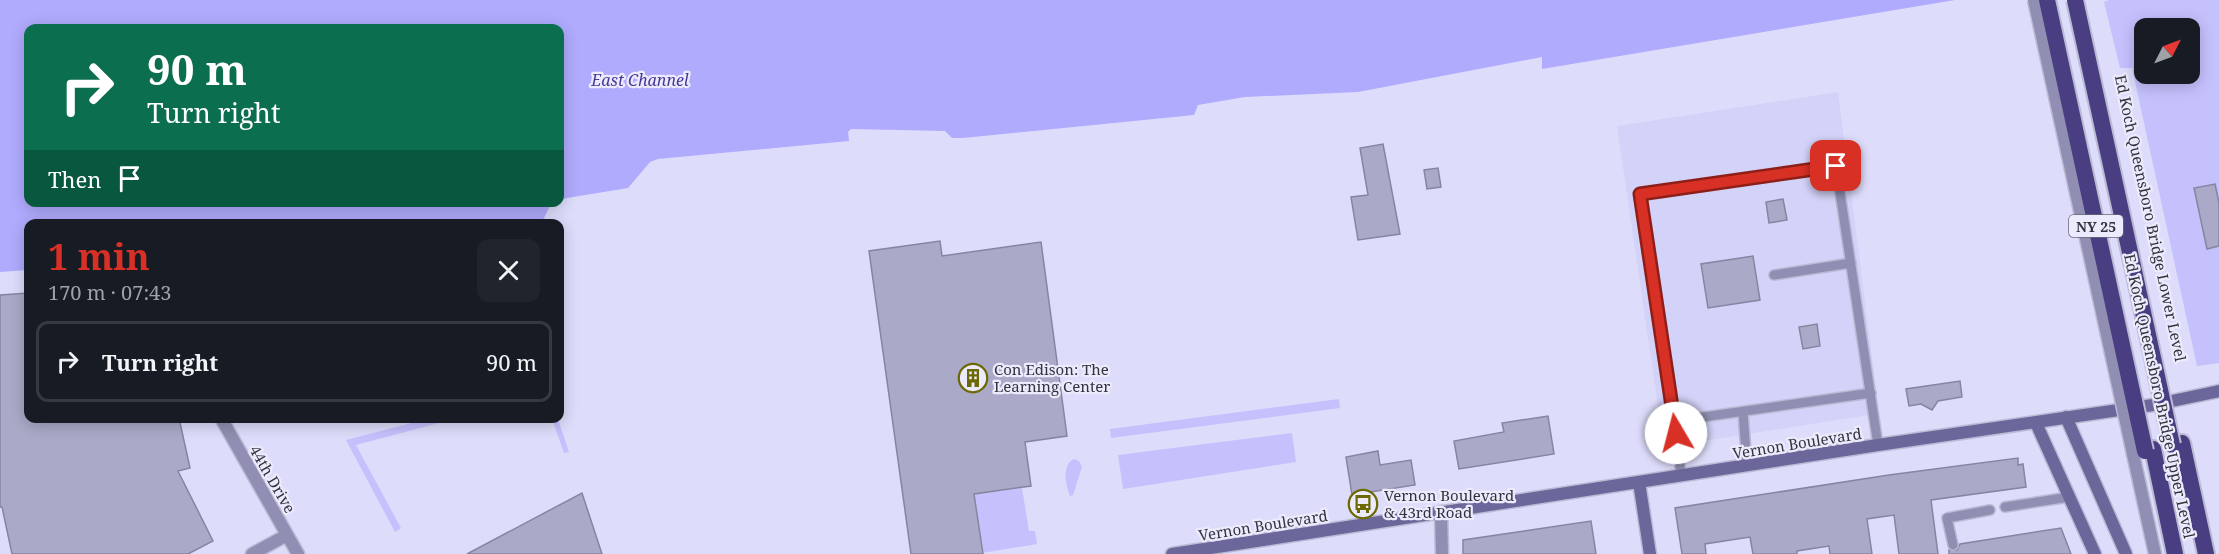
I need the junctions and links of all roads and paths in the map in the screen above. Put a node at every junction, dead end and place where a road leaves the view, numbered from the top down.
1 (2034, 0) edge
2 (2047, 0) edge
3 (2055, 0) edge
4 (2075, 0) edge
5 (2085, 0) edge
6 (1851, 263) junction
7 (1774, 274) dead end
8 (1871, 393) junction
9 (2217, 393) edge
10 (1743, 412) junction
11 (2066, 417) junction
12 (1675, 421) junction
13 (224, 423) edge
14 (2036, 423) junction
15 (2177, 444) junction
16 (1878, 445) junction
17 (1747, 465) junction
18 (1681, 476) junction
19 (1639, 482) junction
20 (2069, 497) junction
21 (2006, 507) dead end
22 (1990, 510) dead end
23 (1441, 512) junction
24 (287, 535) junction
25 (1953, 545) dead end
26 (252, 554) edge
27 (298, 554) edge
28 (1172, 554) edge
29 (1442, 554) edge
30 (1650, 554) edge
31 (2095, 554) edge
32 (2126, 554) edge
33 (2155, 554) edge
34 (2167, 554) edge
35 (2175, 554) edge
36 (2196, 554) edge
37 (2206, 554) edge

1 - 33 street, bridge
2 - 34 highway, NY 25, bridge
3 - 35 highway, Ed Koch Queensboro Bridge Upper Level
4 - 15 highway, Ed Koch Queensboro Bridge Upper Level, bridge
5 - 15 highway, Ed Koch Queensboro Bridge Lower Level / NY 25
6 - 7 lane
6 - 8 lane
6 - 12 lane
8 - 10 lane
8 - 16 lane
9 - 11 main road, Vernon Boulevard
10 - 12 lane
10 - 17 lane
11 - 14 main road, Vernon Boulevard
11 - 32 main road
12 - 18 lane
13 - 24 street, 44th Drive
14 - 16 main road, Vernon Boulevard
14 - 20 main road
15 - 36 highway
15 - 37 highway, NY 25
16 - 17 main road, Vernon Boulevard
17 - 18 main road, Vernon Boulevard
18 - 19 main road, Vernon Boulevard
19 - 23 main road, Vernon Boulevard
19 - 30 main road
20 - 21 lane
20 - 31 main road
22 - 25 lane
23 - 28 main road, Vernon Boulevard
23 - 29 street
24 - 26 street
24 - 27 street, 44th Drive

